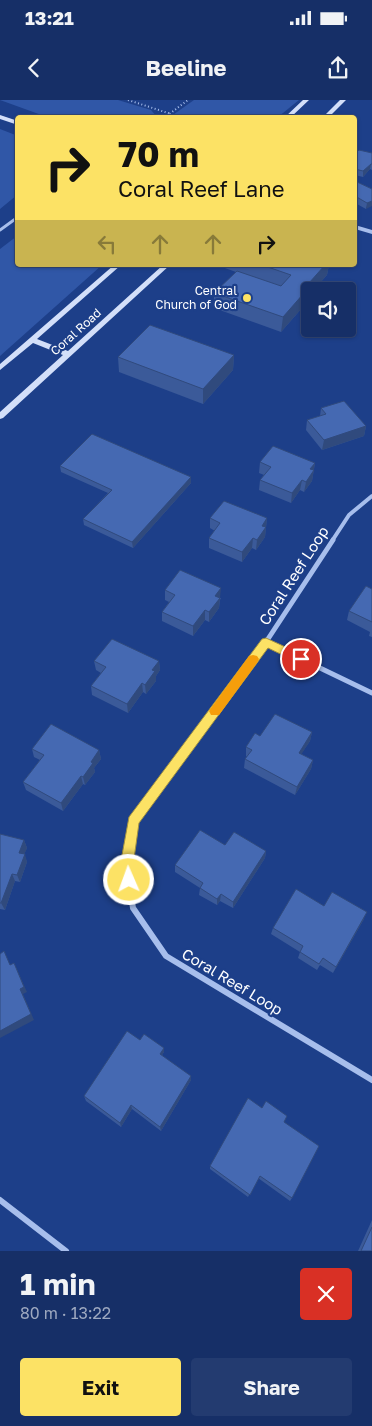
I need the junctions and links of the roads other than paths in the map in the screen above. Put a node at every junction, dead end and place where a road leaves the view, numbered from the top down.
1 (306, 100) edge
2 (343, 100) edge
3 (289, 115) edge
4 (327, 115) edge
5 (0, 118) edge
6 (15, 122) edge
7 (15, 219) edge
8 (357, 228) edge
9 (0, 230) edge
10 (372, 232) edge
11 (116, 267) edge
12 (165, 267) edge
13 (32, 340) junction
14 (69, 354) junction
15 (0, 368) edge
16 (0, 416) edge
17 (372, 496) edge
18 (266, 642) junction
19 (372, 693) edge
20 (372, 1080) edge
21 (0, 1200) edge
22 (66, 1251) edge

1 - 3 main road
2 - 4 main road
5 - 6 main road
7 - 9 street
8 - 10 street
11 - 13 main road, Coral Road
12 - 14 main road, Coral Road
13 - 14 main road
13 - 15 main road, Coral Road
14 - 16 main road, Coral Road
17 - 18 street, Coral Reef Loop
18 - 19 street
18 - 20 street, Coral Reef Loop
21 - 22 street

